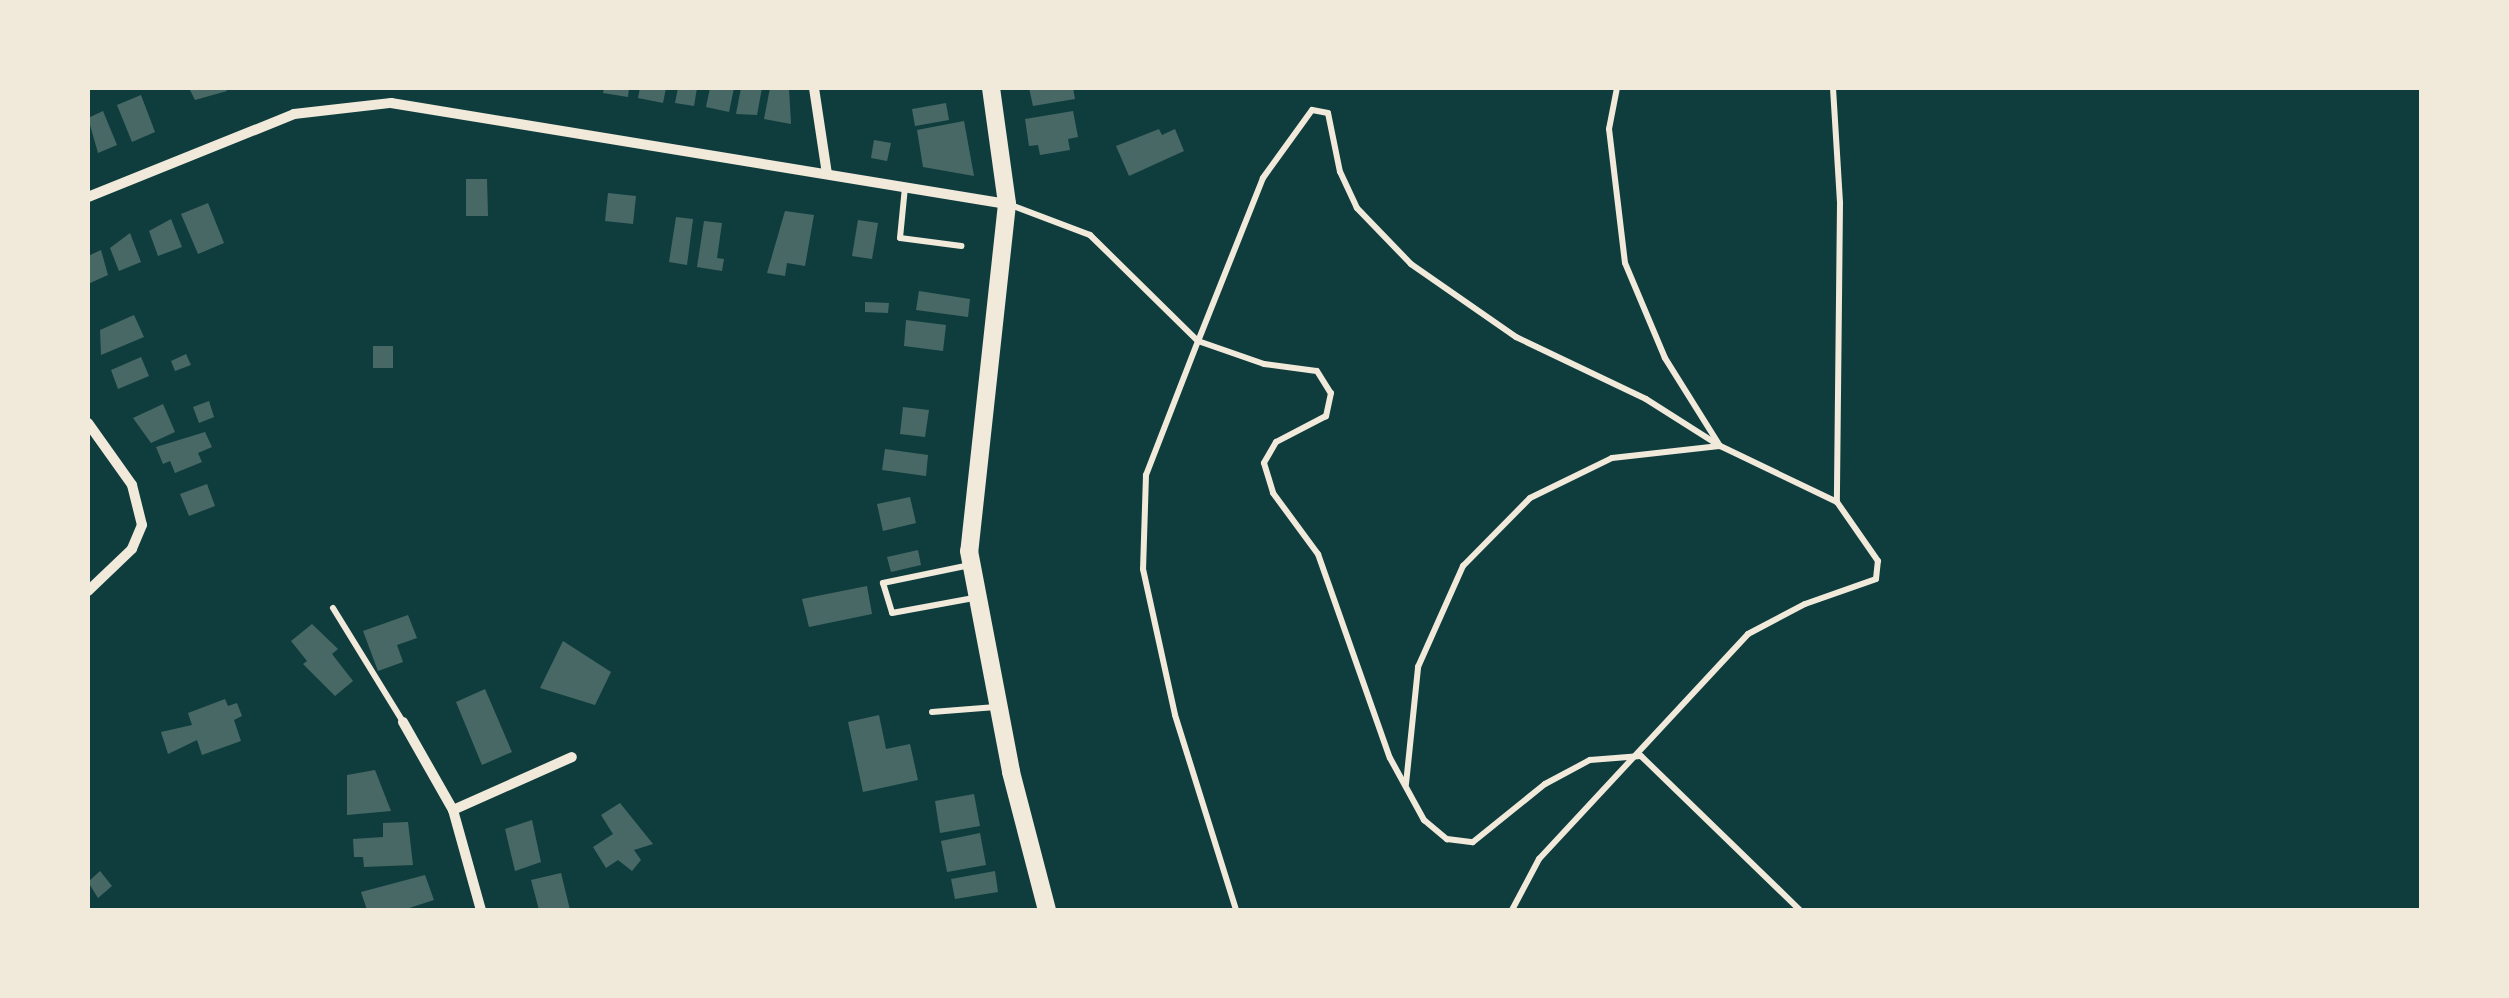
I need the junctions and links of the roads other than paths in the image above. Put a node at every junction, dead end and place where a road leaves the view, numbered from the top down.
1 (814, 88) edge
2 (990, 88) edge
3 (1617, 88) edge
4 (1833, 88) edge
5 (827, 174) junction
6 (905, 186) junction
7 (88, 196) edge
8 (1007, 204) junction
9 (961, 246) dead end
10 (1198, 341) junction
11 (88, 423) edge
12 (1720, 446) junction
13 (1837, 502) junction
14 (970, 565) junction
15 (88, 590) edge
16 (975, 598) junction
17 (333, 608) dead end
18 (998, 707) junction
19 (932, 712) dead end
20 (403, 722) joint
21 (1641, 756) junction
22 (572, 757) dead end
23 (1406, 786) junction
24 (453, 810) junction
25 (481, 910) edge
26 (1046, 910) edge
27 (1236, 910) edge
28 (1512, 910) edge
29 (1800, 910) edge

1 - 5 street
2 - 8 main road
3 - 12 lane
4 - 13 lane
5 - 6 street
5 - 7 street
6 - 8 street
6 - 9 lane
8 - 10 lane
8 - 14 main road
10 - 12 lane
10 - 23 lane
10 - 27 lane
11 - 15 street
12 - 13 lane
12 - 23 lane
13 - 21 lane
14 - 16 main road
14 - 16 lane
16 - 18 main road
17 - 20 lane
18 - 19 lane
18 - 26 main road
20 - 24 street
21 - 23 lane
21 - 28 lane
21 - 29 lane
22 - 24 street
24 - 25 street

